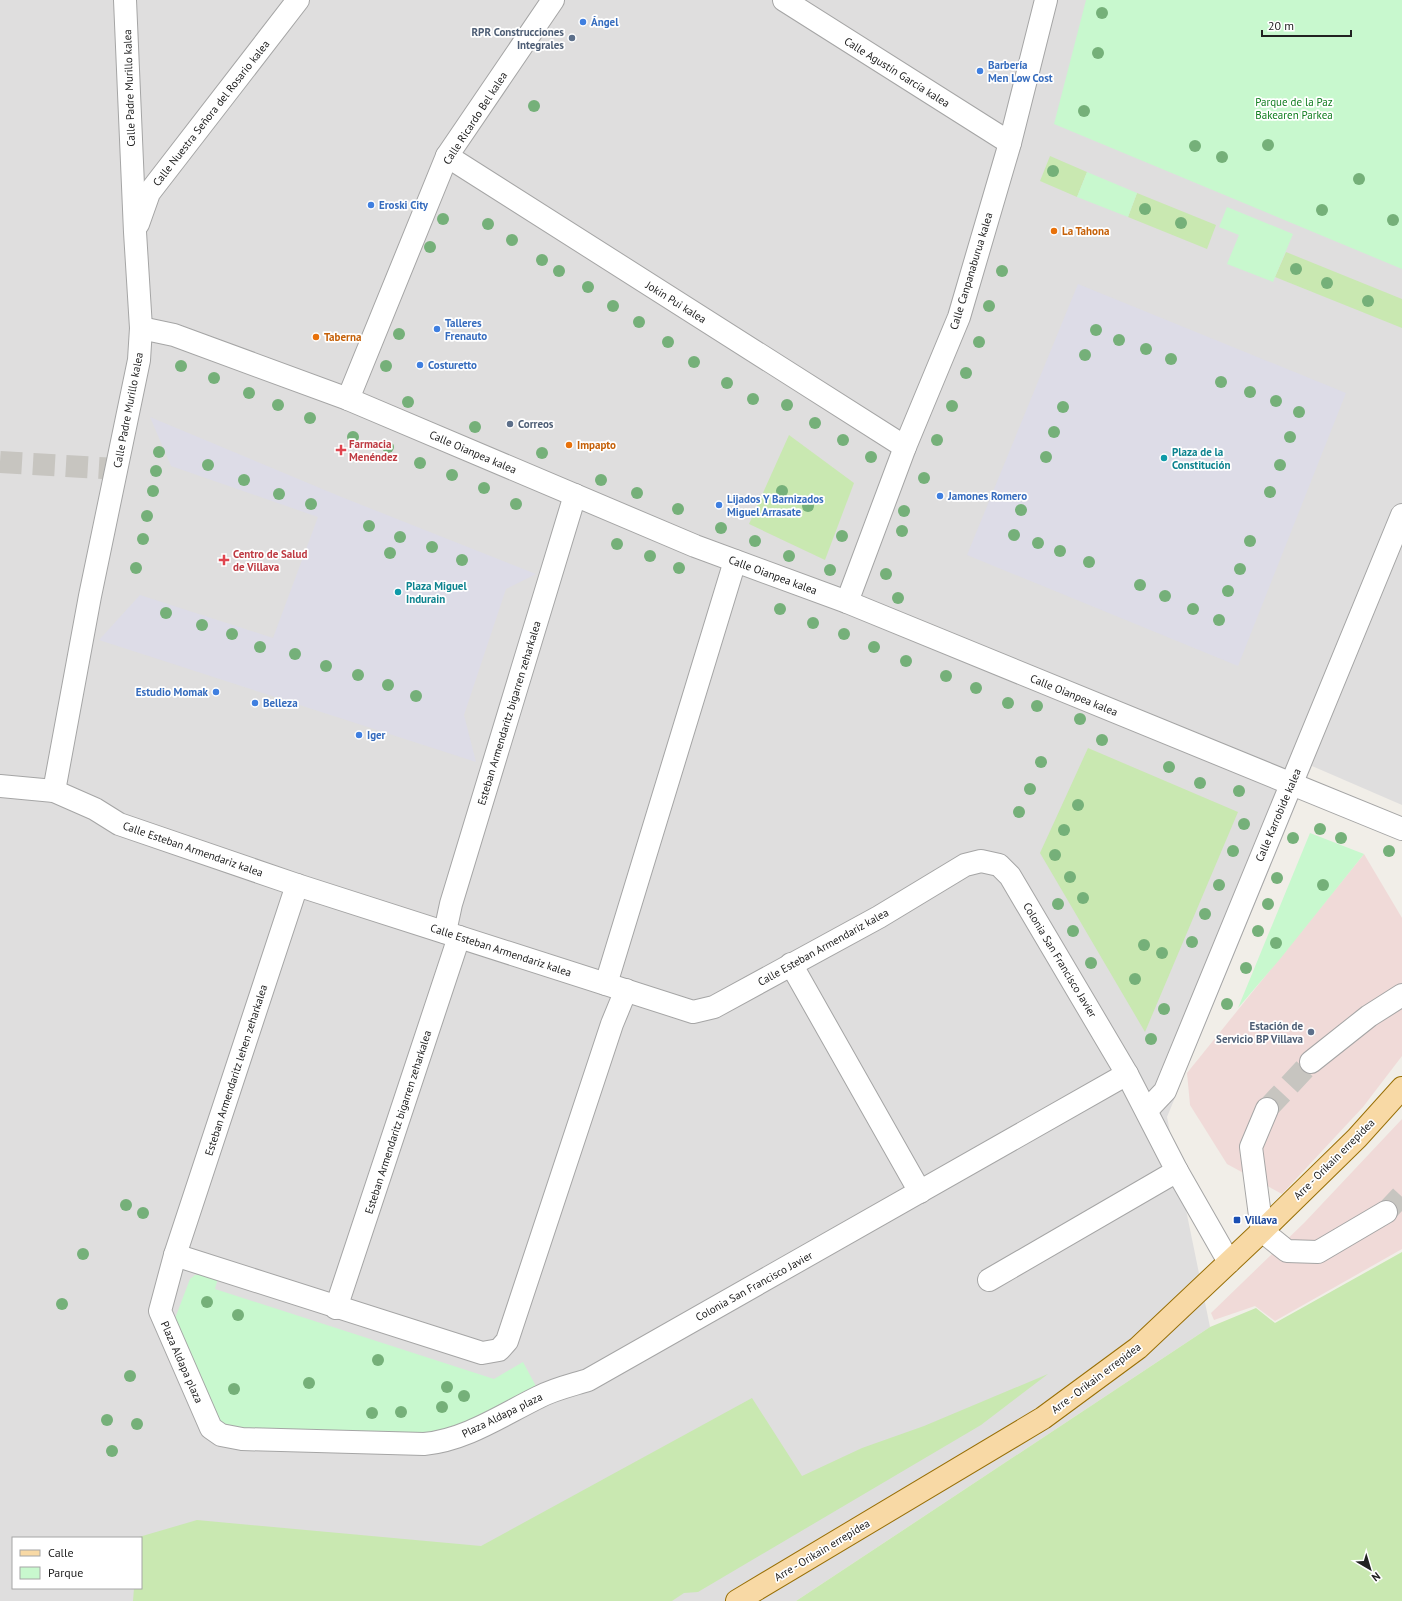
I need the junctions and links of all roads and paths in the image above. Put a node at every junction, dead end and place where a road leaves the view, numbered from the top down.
1 (125, 0) edge
2 (298, 0) edge
3 (553, 0) edge
4 (784, 0) edge
5 (1046, 0) edge
6 (1010, 143) junction
7 (447, 156) junction
8 (134, 232) junction
9 (141, 328) junction
10 (348, 399) junction
11 (905, 447) junction
12 (575, 495) junction
13 (1402, 515) edge
14 (735, 561) junction
15 (847, 602) junction
16 (1292, 784) junction
17 (0, 786) edge
18 (54, 791) junction
19 (1402, 829) edge
20 (981, 861) joint
21 (296, 884) junction
22 (452, 934) junction
23 (791, 964) junction
24 (616, 987) junction
25 (1402, 995) edge
26 (1311, 1062) tunnel mouth
27 (1127, 1074) junction
28 (1402, 1088) edge
29 (1267, 1109) tunnel mouth
30 (1146, 1110) junction
31 (1177, 1171) junction
32 (920, 1192) junction
33 (1386, 1212) tunnel mouth
34 (1262, 1231) junction
35 (175, 1256) junction
36 (1229, 1262) junction
37 (988, 1280) dead end
38 (336, 1308) junction
39 (588, 1380) joint
40 (737, 1601) edge

1 - 8 street, Calle Padre Murillo kalea
2 - 8 street, Calle Nuestra Señora del Rosario kalea
3 - 7 street, Calle Ricardo Bel kalea
4 - 6 street, Calle Agustín García kalea
5 - 6 street, Calle Canpanaburua kalea
6 - 11 street, Calle Canpanaburua kalea
7 - 10 street, Calle Ricardo Bel kalea
7 - 11 street, Jokin Pui kalea
8 - 9 street, Calle Padre Murillo kalea
9 - 10 street, Calle Oianpea kalea
9 - 18 street, Calle Padre Murillo kalea
10 - 12 street, Calle Oianpea kalea
11 - 15 street, Calle Canpanaburua kalea
12 - 14 street, Calle Oianpea kalea
12 - 22 street, Esteban Armendaritz bigarren zeharkalea
13 - 16 street, Calle Karrobide kalea
14 - 15 street, Calle Oianpea kalea
14 - 24 street
15 - 16 street, Calle Oianpea kalea
16 - 19 street, Calle Oianpea kalea
16 - 30 street, Calle Karrobide kalea
17 - 18 street, Calle Esteban Armendariz kalea
18 - 21 street, Calle Esteban Armendariz kalea
20 - 23 street, Calle Esteban Armendariz kalea
20 - 27 street, Colonia San Francisco Javier
21 - 22 street, Calle Esteban Armendariz kalea
21 - 35 street, Esteban Armendaritz lehen zeharkalea
22 - 24 street, Calle Esteban Armendariz kalea
22 - 38 street, Esteban Armendaritz bigarren zeharkalea
23 - 24 street, Calle Esteban Armendariz kalea
23 - 32 street
24 - 38 street
25 - 26 street
27 - 30 street, Colonia San Francisco Javier
27 - 32 street, Colonia San Francisco Javier
28 - 34 main road, Arre - Orikain errepidea
29 - 34 street
30 - 31 street, Colonia San Francisco Javier
31 - 36 street, Colonia San Francisco Javier
31 - 37 street
32 - 39 street, Colonia San Francisco Javier
33 - 34 street
34 - 36 main road, Arre - Orikain errepidea
35 - 38 street
35 - 39 street, Plaza Aldapa plaza
36 - 40 main road, Arre - Orikain errepidea

